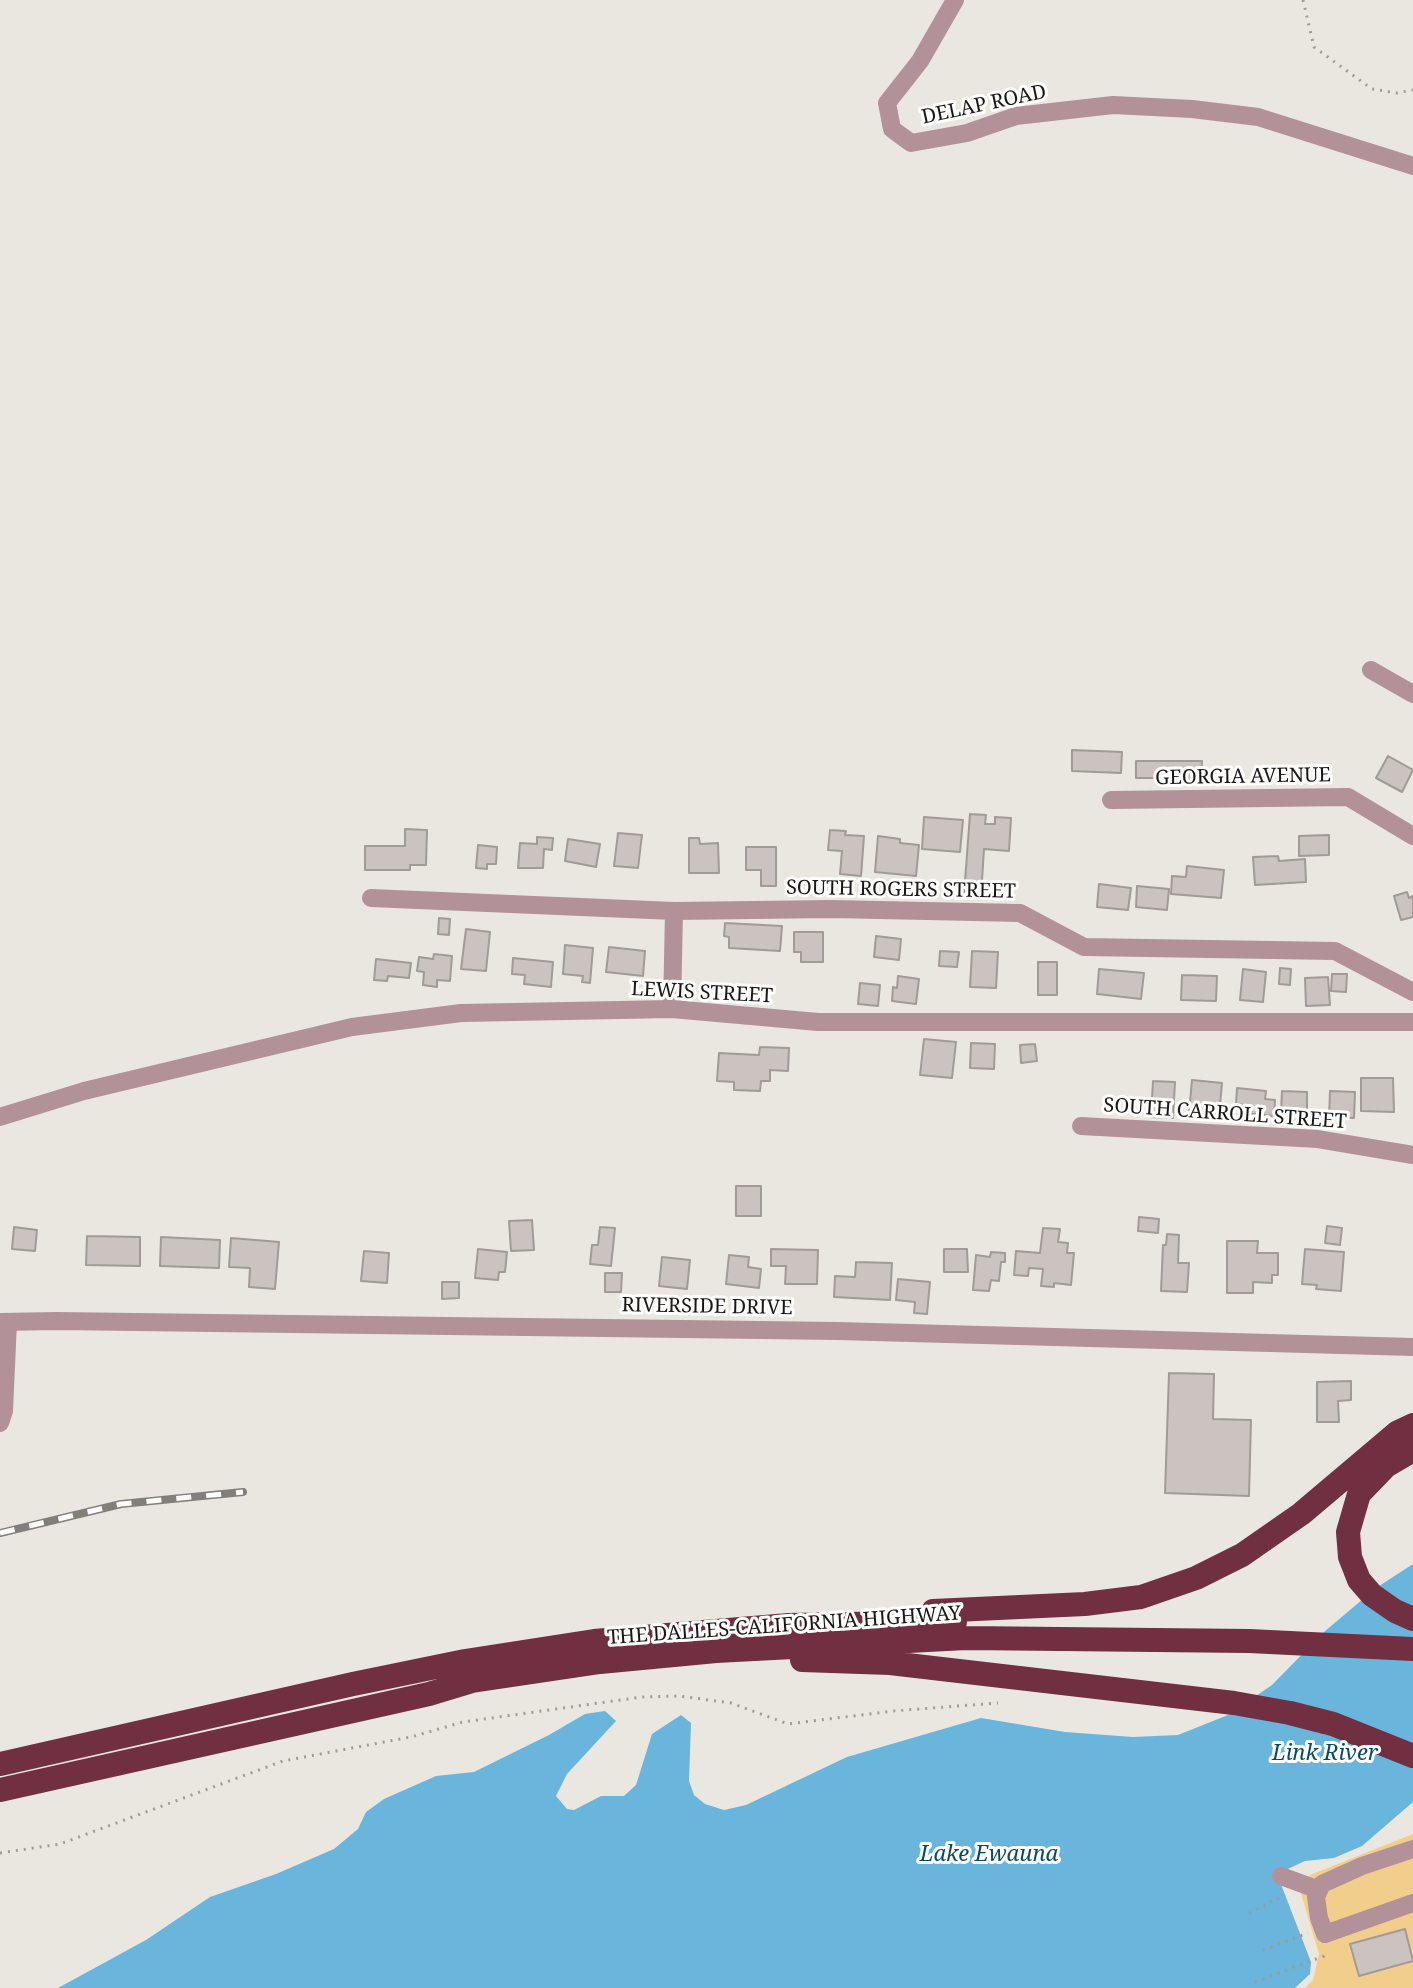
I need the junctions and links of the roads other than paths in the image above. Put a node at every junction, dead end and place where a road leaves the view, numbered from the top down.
1 (955, 0) edge
2 (1413, 166) edge
3 (1371, 670) dead end
4 (1413, 694) edge
5 (1111, 800) dead end
6 (1413, 836) edge
7 (371, 898) dead end
8 (674, 911) junction
9 (1413, 992) edge
10 (672, 1009) junction
11 (1413, 1022) edge
12 (0, 1117) edge
13 (1081, 1126) dead end
14 (1413, 1155) edge
15 (4, 1322) edge
16 (1413, 1347) edge
17 (0, 1423) edge
18 (1413, 1425) edge
19 (1413, 1450) edge
20 (1413, 1619) edge
21 (789, 1625) junction
22 (1249, 1641) junction
23 (1413, 1649) edge
24 (429, 1694) junction
25 (1413, 1756) edge
26 (0, 1764) edge
27 (0, 1790) edge
28 (1413, 1849) edge
29 (1285, 1885) road end
30 (1319, 1890) junction
31 (1413, 1903) edge

1 - 2 street, DELAP ROAD
3 - 4 street
5 - 6 street, GEORGIA AVENUE
7 - 8 street, SOUTH ROGERS STREET
8 - 9 street, SOUTH ROGERS STREET
8 - 10 street
10 - 11 street, LEWIS STREET
10 - 12 street, LEWIS STREET
13 - 14 street, SOUTH CARROLL STREET
15 - 16 street, RIVERSIDE DRIVE
15 - 17 street
18 - 21 highway
19 - 20 highway
21 - 22 highway, THE DALLES-CALIFORNIA HIGHWAY
21 - 26 highway, THE DALLES-CALIFORNIA HIGHWAY
22 - 23 highway, THE DALLES-CALIFORNIA HIGHWAY
22 - 24 highway, THE DALLES-CALIFORNIA HIGHWAY
24 - 25 highway
24 - 27 highway, THE DALLES-CALIFORNIA HIGHWAY
28 - 30 street
29 - 30 street
30 - 31 street

